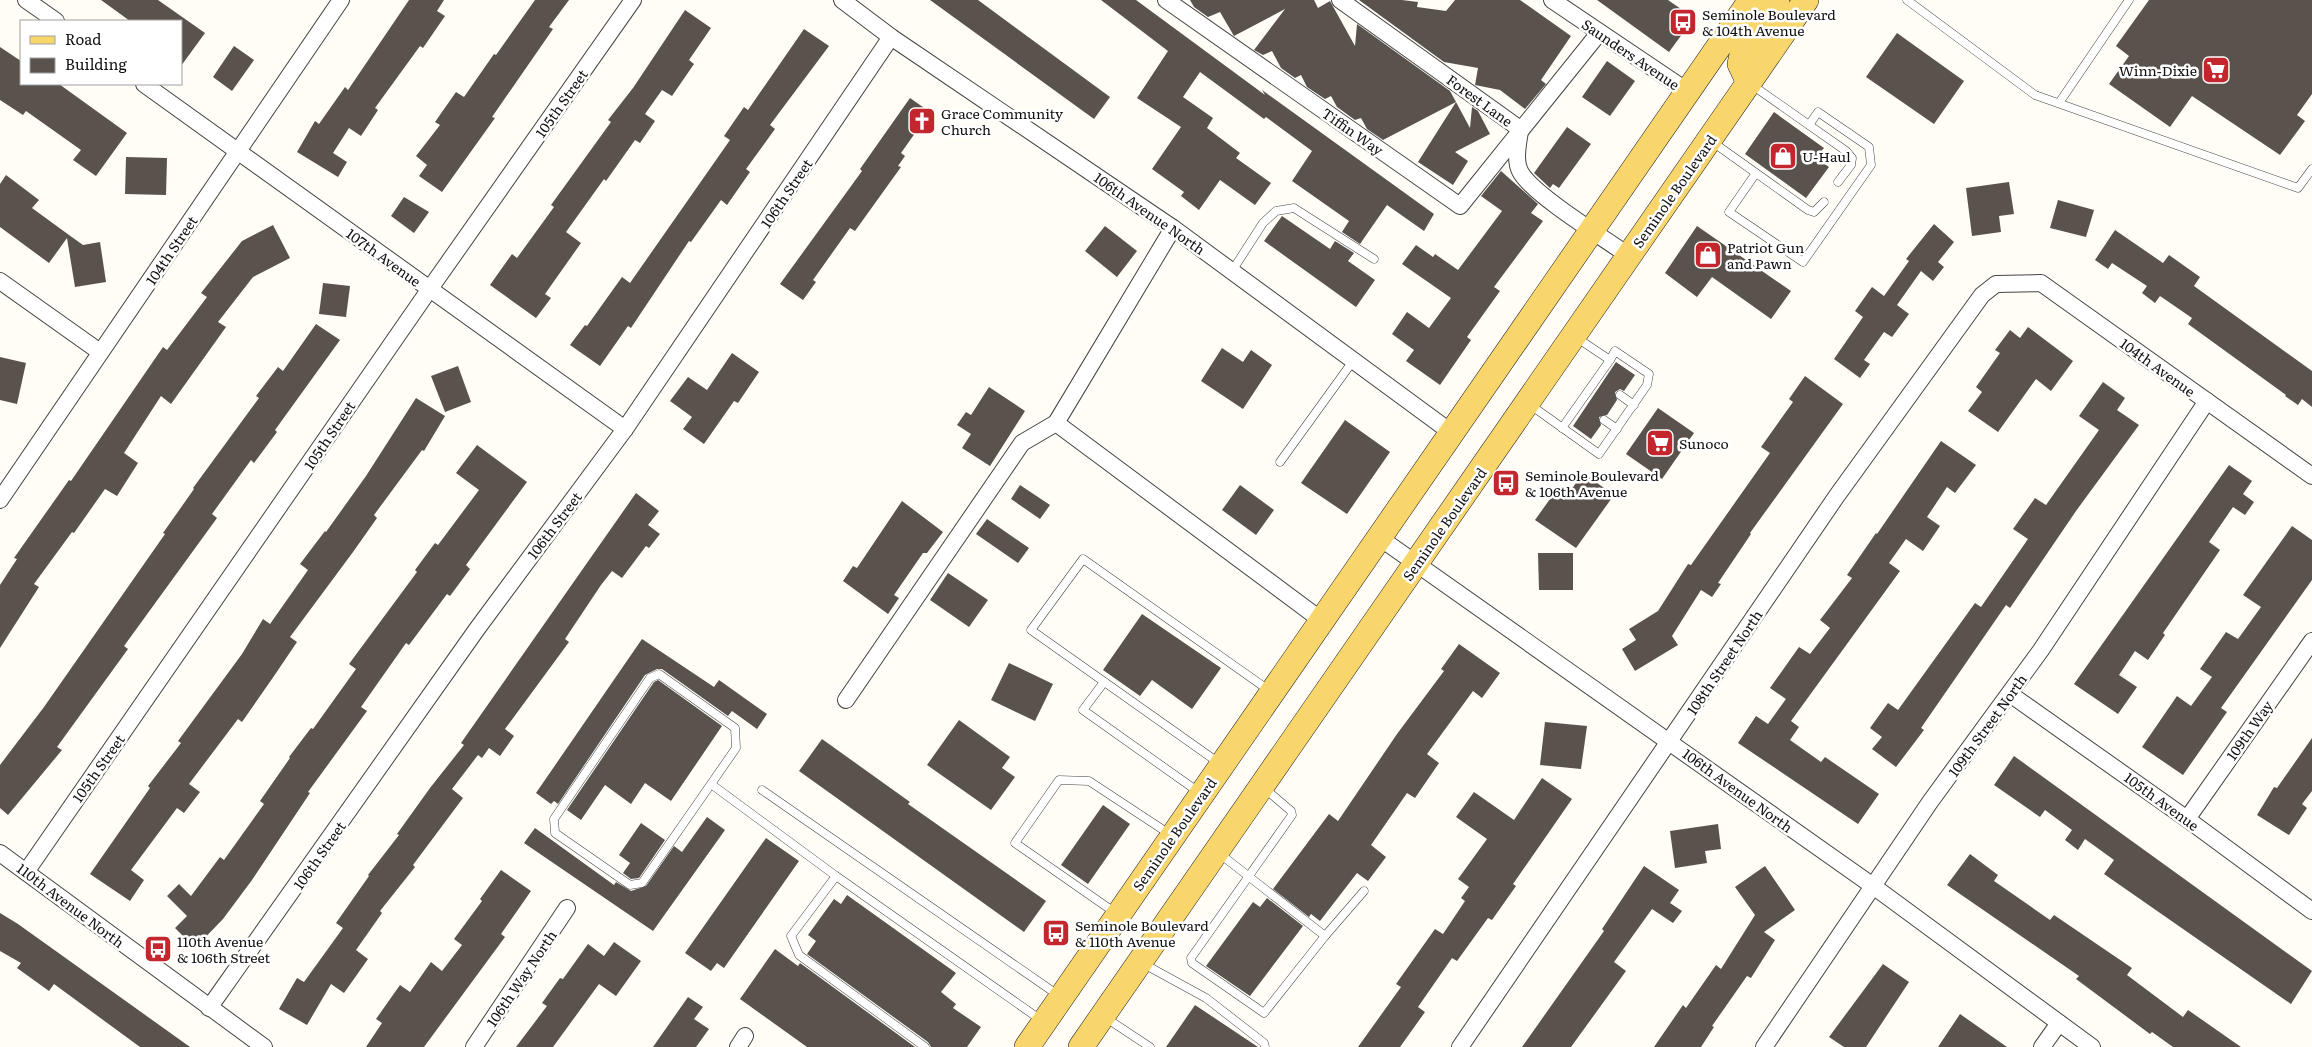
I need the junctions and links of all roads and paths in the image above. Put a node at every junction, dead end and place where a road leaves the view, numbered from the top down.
1 (26, 0) edge
2 (342, 0) edge
3 (633, 0) edge
4 (842, 0) edge
5 (1166, 0) edge
6 (1340, 0) edge
7 (1552, 0) edge
8 (1777, 0) edge
9 (1806, 0) edge
10 (1907, 0) edge
11 (2129, 0) edge
12 (1745, 5) edge
13 (55, 20) edge
14 (1599, 33) junction
15 (892, 37) junction
16 (1749, 83) junction
17 (145, 85) edge
18 (1687, 92) junction
19 (2059, 103) junction
20 (1809, 125) junction
21 (1520, 129) junction
22 (1709, 140) junction
23 (238, 150) junction
24 (2312, 169) edge
25 (1756, 173) junction
26 (1838, 182) dead end
27 (1824, 202) dead end
28 (1172, 228) junction
29 (1592, 230) junction
30 (1629, 256) junction
31 (1374, 259) dead end
32 (1232, 271) junction
33 (0, 281) edge
34 (1996, 284) joint
35 (429, 290) junction
36 (1574, 336) junction
37 (100, 352) junction
38 (1353, 360) junction
39 (1610, 360) junction
40 (1620, 396) dead end
41 (2207, 402) junction
42 (1528, 403) junction
43 (1634, 405) junction
44 (1604, 420) dead end
45 (1056, 423) junction
46 (1562, 428) junction
47 (625, 429) junction
48 (1617, 429) junction
49 (1452, 433) junction
50 (1280, 462) dead end
51 (2312, 476) edge
52 (0, 500) edge
53 (1380, 538) junction
54 (1416, 563) junction
55 (1321, 620) junction
56 (2312, 641) edge
57 (1104, 682) junction
58 (1271, 692) junction
59 (2010, 694) junction
60 (846, 700) dead end
61 (1669, 741) junction
62 (1222, 764) junction
63 (711, 784) junction
64 (1262, 786) junction
65 (762, 790) dead end
66 (1201, 794) junction
67 (2187, 819) junction
68 (1172, 836) junction
69 (1216, 851) junction
70 (0, 853) edge
71 (26, 872) junction
72 (1248, 875) junction
73 (836, 876) junction
74 (1873, 886) junction
75 (1364, 891) dead end
76 (567, 908) dead end
77 (2312, 911) edge
78 (1118, 915) junction
79 (1325, 936) junction
80 (1140, 961) junction
81 (1062, 997) junction
82 (209, 1008) junction
83 (1102, 1016) junction
84 (1044, 1022) junction
85 (2058, 1023) junction
86 (264, 1047) edge
87 (474, 1047) edge
88 (925, 1047) edge
89 (1027, 1047) edge
90 (1081, 1047) edge
91 (1150, 1047) edge
92 (1265, 1047) edge
93 (1460, 1047) edge
94 (1764, 1047) edge
95 (2042, 1047) edge
96 (2092, 1047) edge

1 - 13 street
2 - 23 street, 104th Street
3 - 35 street, 105th Street
4 - 15 street, 106th Avenue North
5 - 21 street, Tiffin Way
6 - 21 street, Forest Lane
7 - 14 street, Saunders Avenue
8 - 16 main road
9 - 16 main road, Seminole Boulevard
10 - 19 lane
11 - 19 lane
12 - 18 main road, Seminole Boulevard
14 - 18 street, Saunders Avenue
14 - 21 street
15 - 28 street, 106th Avenue North
15 - 47 street, 106th Street
16 - 20 lane
16 - 22 main road, Seminole Boulevard
17 - 23 street, 107th Avenue
18 - 29 main road, Seminole Boulevard
19 - 24 lane
20 - 25 lane
20 - 26 lane
21 - 29 street, Forest Lane
22 - 25 lane
22 - 30 main road, Seminole Boulevard
23 - 35 street, 107th Avenue
23 - 37 street, 104th Street
25 - 27 lane
28 - 32 street, 106th Avenue North
28 - 45 street
29 - 30 street, Forest Lane
29 - 49 main road, Seminole Boulevard
30 - 36 main road, Seminole Boulevard
31 - 32 lane
32 - 38 street, 106th Avenue North
33 - 37 street
34 - 41 street, 104th Avenue
34 - 61 street, 108th Street North
35 - 47 street, 107th Avenue
35 - 71 street, 105th Street
36 - 39 lane
36 - 42 main road, Seminole Boulevard
37 - 52 street, 104th Street
38 - 49 street, 106th Avenue North
38 - 50 lane
39 - 43 lane
39 - 46 lane
40 - 43 lane
41 - 51 street, 104th Avenue
41 - 59 street, 109th Street North
42 - 46 lane
42 - 54 main road, Seminole Boulevard
43 - 48 lane
44 - 48 lane
45 - 55 street
45 - 60 street
46 - 48 lane
47 - 82 street, 106th Street
49 - 53 main road, Seminole Boulevard
53 - 54 street, 106th Avenue North
53 - 55 main road, Seminole Boulevard
54 - 61 street, 106th Avenue North
54 - 64 main road, Seminole Boulevard
55 - 58 main road, Seminole Boulevard
56 - 67 street, 109th Way
57 - 58 lane
57 - 62 lane
57 - 66 lane
58 - 62 main road, Seminole Boulevard
59 - 67 street, 105th Avenue
59 - 74 street, 109th Street North
61 - 74 street, 106th Avenue North
61 - 93 street, 108th Street North
62 - 66 main road, Seminole Boulevard
63 - 63 lane
63 - 73 lane
64 - 69 main road, Seminole Boulevard
64 - 72 lane
65 - 81 lane
66 - 68 main road, Seminole Boulevard
67 - 77 street, 105th Avenue
68 - 78 main road, Seminole Boulevard
68 - 78 lane
69 - 72 lane
69 - 80 main road, Seminole Boulevard
70 - 71 street, 110th Avenue North
71 - 82 street, 110th Avenue North
72 - 79 lane
72 - 79 lane
73 - 84 lane
73 - 88 lane
74 - 85 street, 106th Avenue North
74 - 94 street, 109th Street North
75 - 79 lane
76 - 87 street, 106th Way North
78 - 81 main road, Seminole Boulevard
80 - 83 main road, Seminole Boulevard
80 - 92 lane
81 - 84 main road, Seminole Boulevard
82 - 86 street, 110th Avenue North
83 - 90 main road, Seminole Boulevard
83 - 91 lane
84 - 89 main road, Seminole Boulevard
85 - 95 street
85 - 96 street, 106th Avenue North

